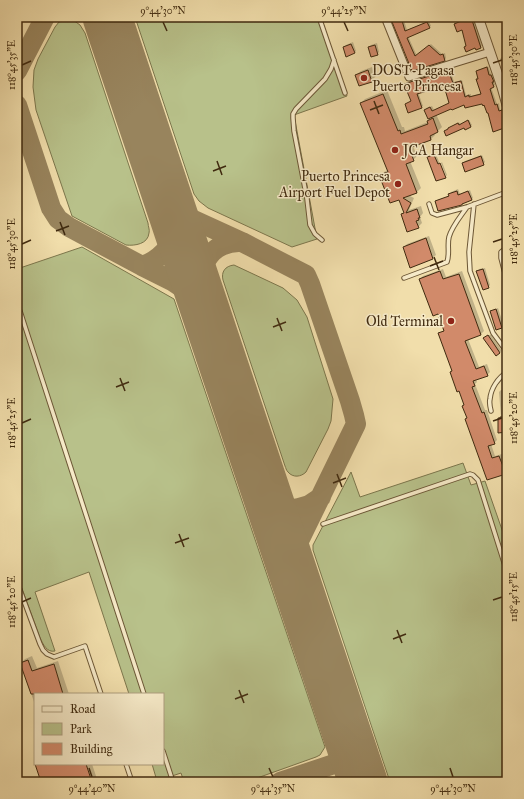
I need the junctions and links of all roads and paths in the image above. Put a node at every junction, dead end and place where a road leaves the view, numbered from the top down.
1 (320, 17) edge
2 (385, 17) edge
3 (478, 17) edge
4 (490, 52) junction
5 (334, 60) junction
6 (504, 86) edge
7 (345, 93) dead end
8 (507, 104) edge
9 (507, 192) edge
10 (429, 204) dead end
11 (474, 204) junction
12 (466, 207) junction
13 (322, 240) dead end
14 (507, 247) edge
15 (404, 278) dead end
16 (507, 281) edge
17 (17, 309) edge
18 (507, 352) edge
19 (507, 372) edge
20 (491, 412) dead end
21 (323, 524) dead end
22 (507, 572) edge
23 (17, 582) edge
24 (102, 693) edge
25 (144, 693) edge
26 (164, 754) edge
27 (126, 765) edge
28 (132, 782) edge
29 (173, 782) edge

1 - 5 lane
2 - 4 street
3 - 4 street
4 - 6 street
5 - 7 lane
5 - 13 lane
6 - 8 street
9 - 11 lane
10 - 12 lane
11 - 12 lane
11 - 18 lane
12 - 15 lane
14 - 16 lane
17 - 25 lane
19 - 20 lane
21 - 22 lane
23 - 24 lane
26 - 29 lane
27 - 28 lane

